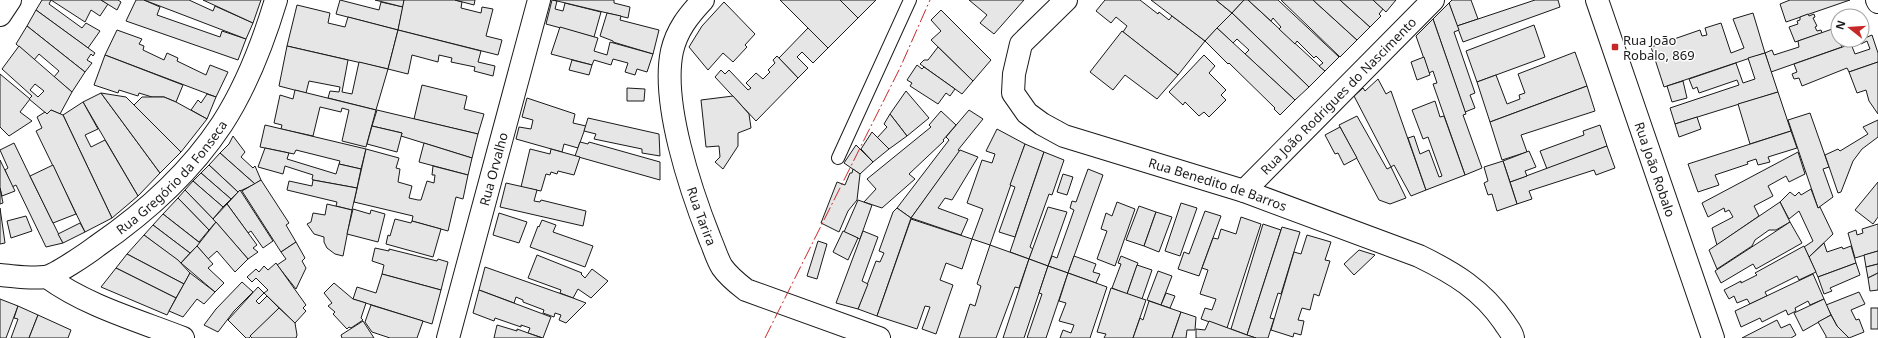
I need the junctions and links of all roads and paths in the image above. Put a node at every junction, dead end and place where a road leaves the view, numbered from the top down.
1 (10, 0) edge
2 (276, 0) edge
3 (539, 0) edge
4 (703, 0) edge
5 (910, 0) edge
6 (1066, 0) edge
7 (1433, 0) edge
8 (1597, 0) edge
9 (0, 15) edge
10 (838, 158) dead end
11 (1244, 191) junction
12 (0, 275) edge
13 (46, 277) junction
14 (183, 338) edge
15 (448, 338) edge
16 (879, 338) edge
17 (1513, 338) edge
18 (1713, 338) edge

1 - 9 street
2 - 13 street, Rua Gregório da Fonseca
3 - 15 street, Rua Orvalho
4 - 16 street, Rua Tarira
5 - 10 lane
6 - 11 street, Rua Benedito de Barros
7 - 11 street, Rua João Rodrigues do Nascimento
8 - 18 street, Rua João Robalo
11 - 17 street, Rua Benedito de Barros
12 - 13 street
13 - 14 street

